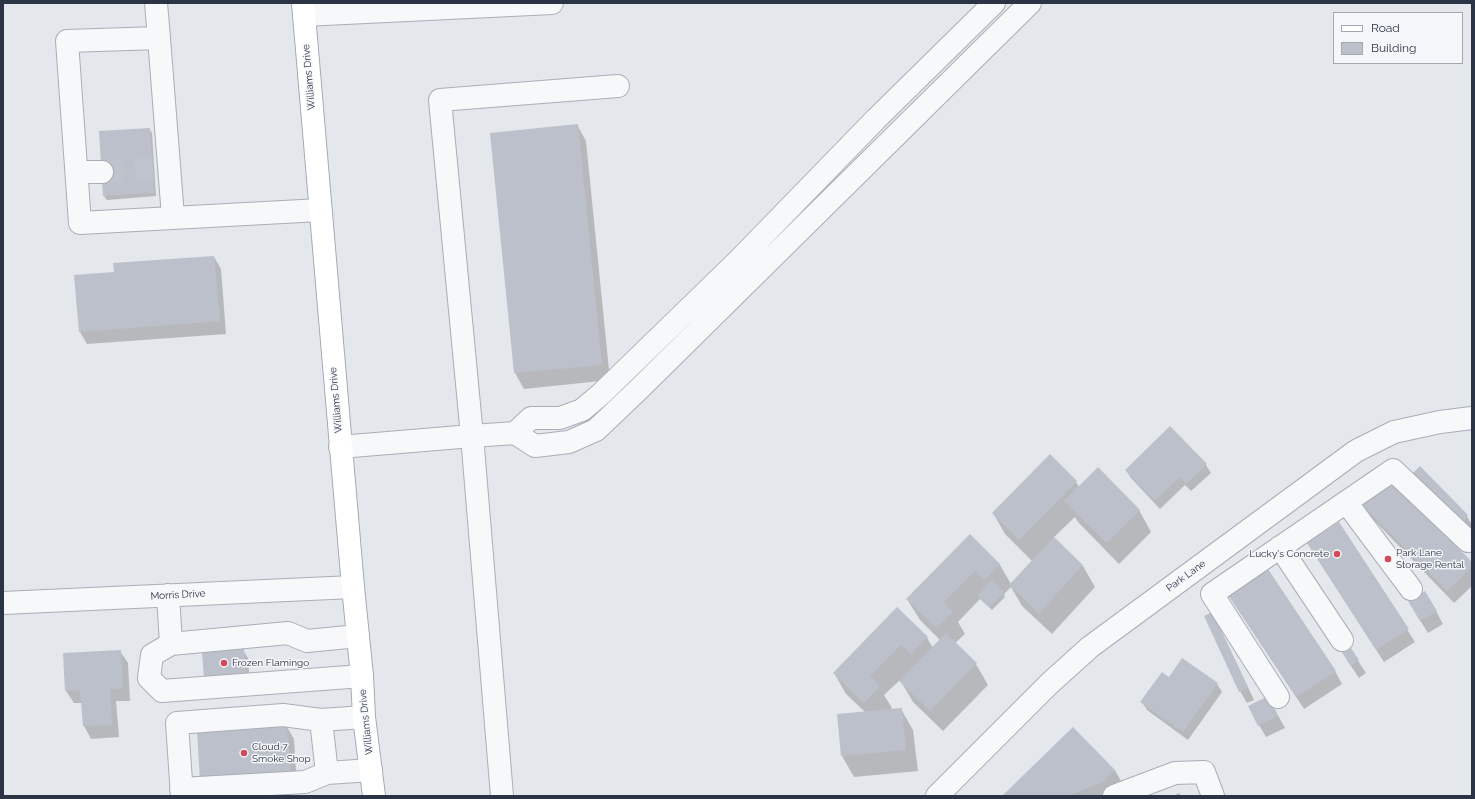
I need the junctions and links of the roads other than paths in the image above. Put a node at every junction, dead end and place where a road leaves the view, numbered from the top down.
1 (156, 3) edge
2 (539, 3) edge
3 (994, 3) edge
4 (1030, 3) edge
5 (303, 9) edge
6 (159, 38) junction
7 (618, 86) dead end
8 (895, 100) junction
9 (913, 120) junction
10 (77, 172) junction
11 (102, 172) tunnel mouth
12 (320, 210) junction
13 (173, 217) junction
14 (774, 240) junction
15 (623, 373) junction
16 (638, 390) junction
17 (1472, 418) edge
18 (515, 433) junction
19 (472, 436) junction
20 (340, 447) junction
21 (1346, 502) junction
22 (1472, 540) edge
23 (1280, 547) junction
24 (353, 587) junction
25 (1410, 589) dead end
26 (168, 595) junction
27 (3, 603) edge
28 (358, 636) junction
29 (1342, 640) dead end
30 (171, 644) junction
31 (362, 676) junction
32 (1278, 697) dead end
33 (364, 717) junction
34 (321, 720) junction
35 (371, 770) junction
36 (326, 773) junction
37 (181, 793) edge
38 (374, 796) edge
39 (502, 796) edge
40 (937, 796) edge
41 (1114, 796) edge
42 (1213, 796) edge

1 - 6 street
2 - 5 street
3 - 8 street
4 - 9 street
5 - 12 main road, Williams Drive
6 - 10 street
6 - 13 street
7 - 19 street
8 - 9 street
8 - 14 street
9 - 14 street
10 - 11 street
10 - 13 street
12 - 13 street
12 - 20 main road, Williams Drive
14 - 15 street
14 - 16 street
15 - 16 street
15 - 18 street
16 - 18 street
17 - 40 street, Park Lane
18 - 19 street
19 - 20 street
19 - 39 street
20 - 24 main road, Williams Drive
21 - 22 street
21 - 23 street
21 - 25 street
23 - 29 street
23 - 32 street
24 - 26 street, Morris Drive
24 - 28 main road, Williams Drive
26 - 27 street, Morris Drive
26 - 30 street
28 - 30 street
28 - 31 main road, Williams Drive
30 - 31 street
31 - 33 main road, Williams Drive
33 - 34 street
33 - 35 main road, Williams Drive
34 - 36 street
34 - 37 street
35 - 36 street
35 - 38 main road, Williams Drive
36 - 37 street
41 - 42 street

